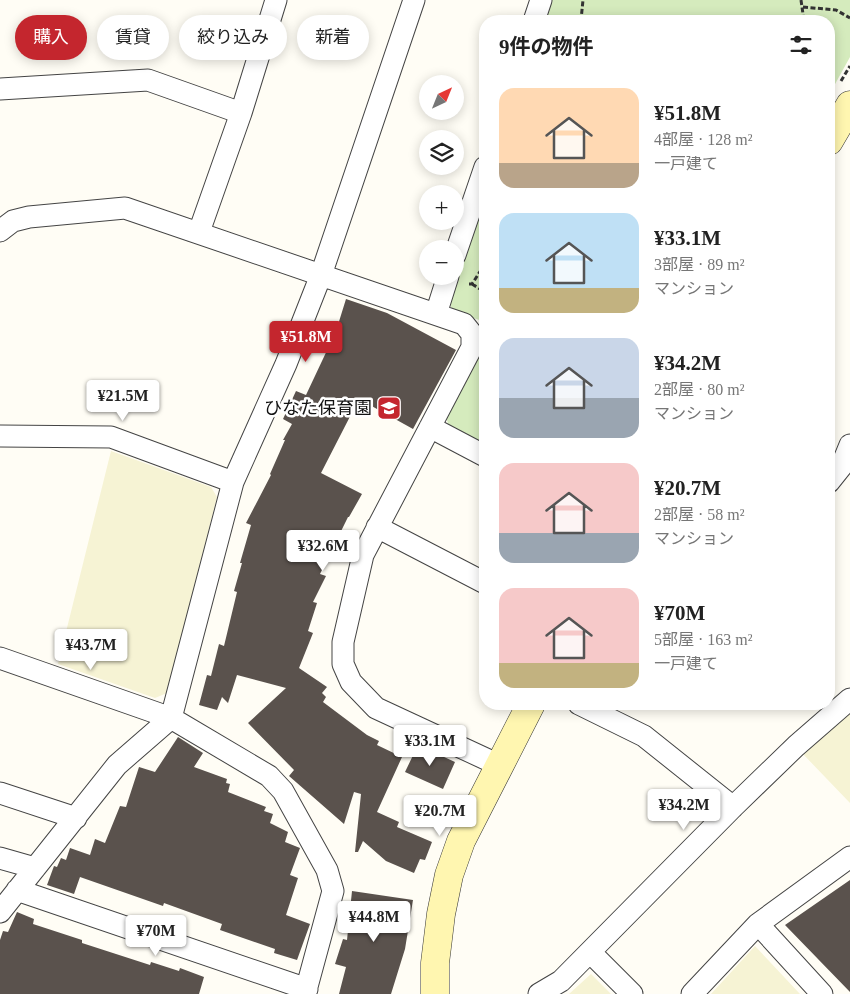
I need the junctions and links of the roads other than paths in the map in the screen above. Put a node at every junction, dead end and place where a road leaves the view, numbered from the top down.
1 (276, 0) edge
2 (414, 0) edge
3 (0, 89) edge
4 (850, 105) edge
5 (241, 113) junction
6 (835, 131) edge
7 (479, 185) edge
8 (0, 231) edge
9 (198, 232) junction
10 (460, 240) edge
11 (321, 275) junction
12 (445, 285) edge
13 (436, 314) junction
14 (430, 427) junction
15 (0, 436) edge
16 (850, 445) edge
17 (479, 453) edge
18 (840, 473) edge
19 (233, 482) junction
20 (377, 527) junction
21 (479, 580) edge
22 (0, 658) edge
23 (850, 699) edge
24 (528, 710) edge
25 (591, 710) edge
26 (171, 718) junction
27 (501, 766) junction
28 (0, 793) edge
29 (733, 807) junction
30 (76, 818) junction
31 (850, 857) edge
32 (0, 858) edge
33 (35, 868) junction
34 (17, 890) junction
35 (0, 912) edge
36 (758, 924) junction
37 (591, 953) junction
38 (306, 992) edge
39 (435, 994) edge
40 (539, 994) edge
41 (632, 994) edge
42 (692, 994) edge
43 (822, 994) edge

1 - 5 street
2 - 11 street
3 - 5 street
4 - 6 street
5 - 9 street
7 - 10 street
8 - 9 street
9 - 11 street
11 - 13 street
11 - 19 street
12 - 13 street
13 - 14 street
14 - 17 street
14 - 20 street
15 - 19 street
16 - 18 street
19 - 26 street
20 - 21 street
20 - 27 street
22 - 26 street
23 - 29 street
24 - 27 street
25 - 29 street
26 - 30 street
26 - 38 street
27 - 39 street
28 - 30 street
29 - 37 street
30 - 33 street
31 - 36 street
32 - 33 street
33 - 34 street
34 - 35 street
34 - 38 street
36 - 42 street
36 - 43 street
37 - 40 street
37 - 41 street

